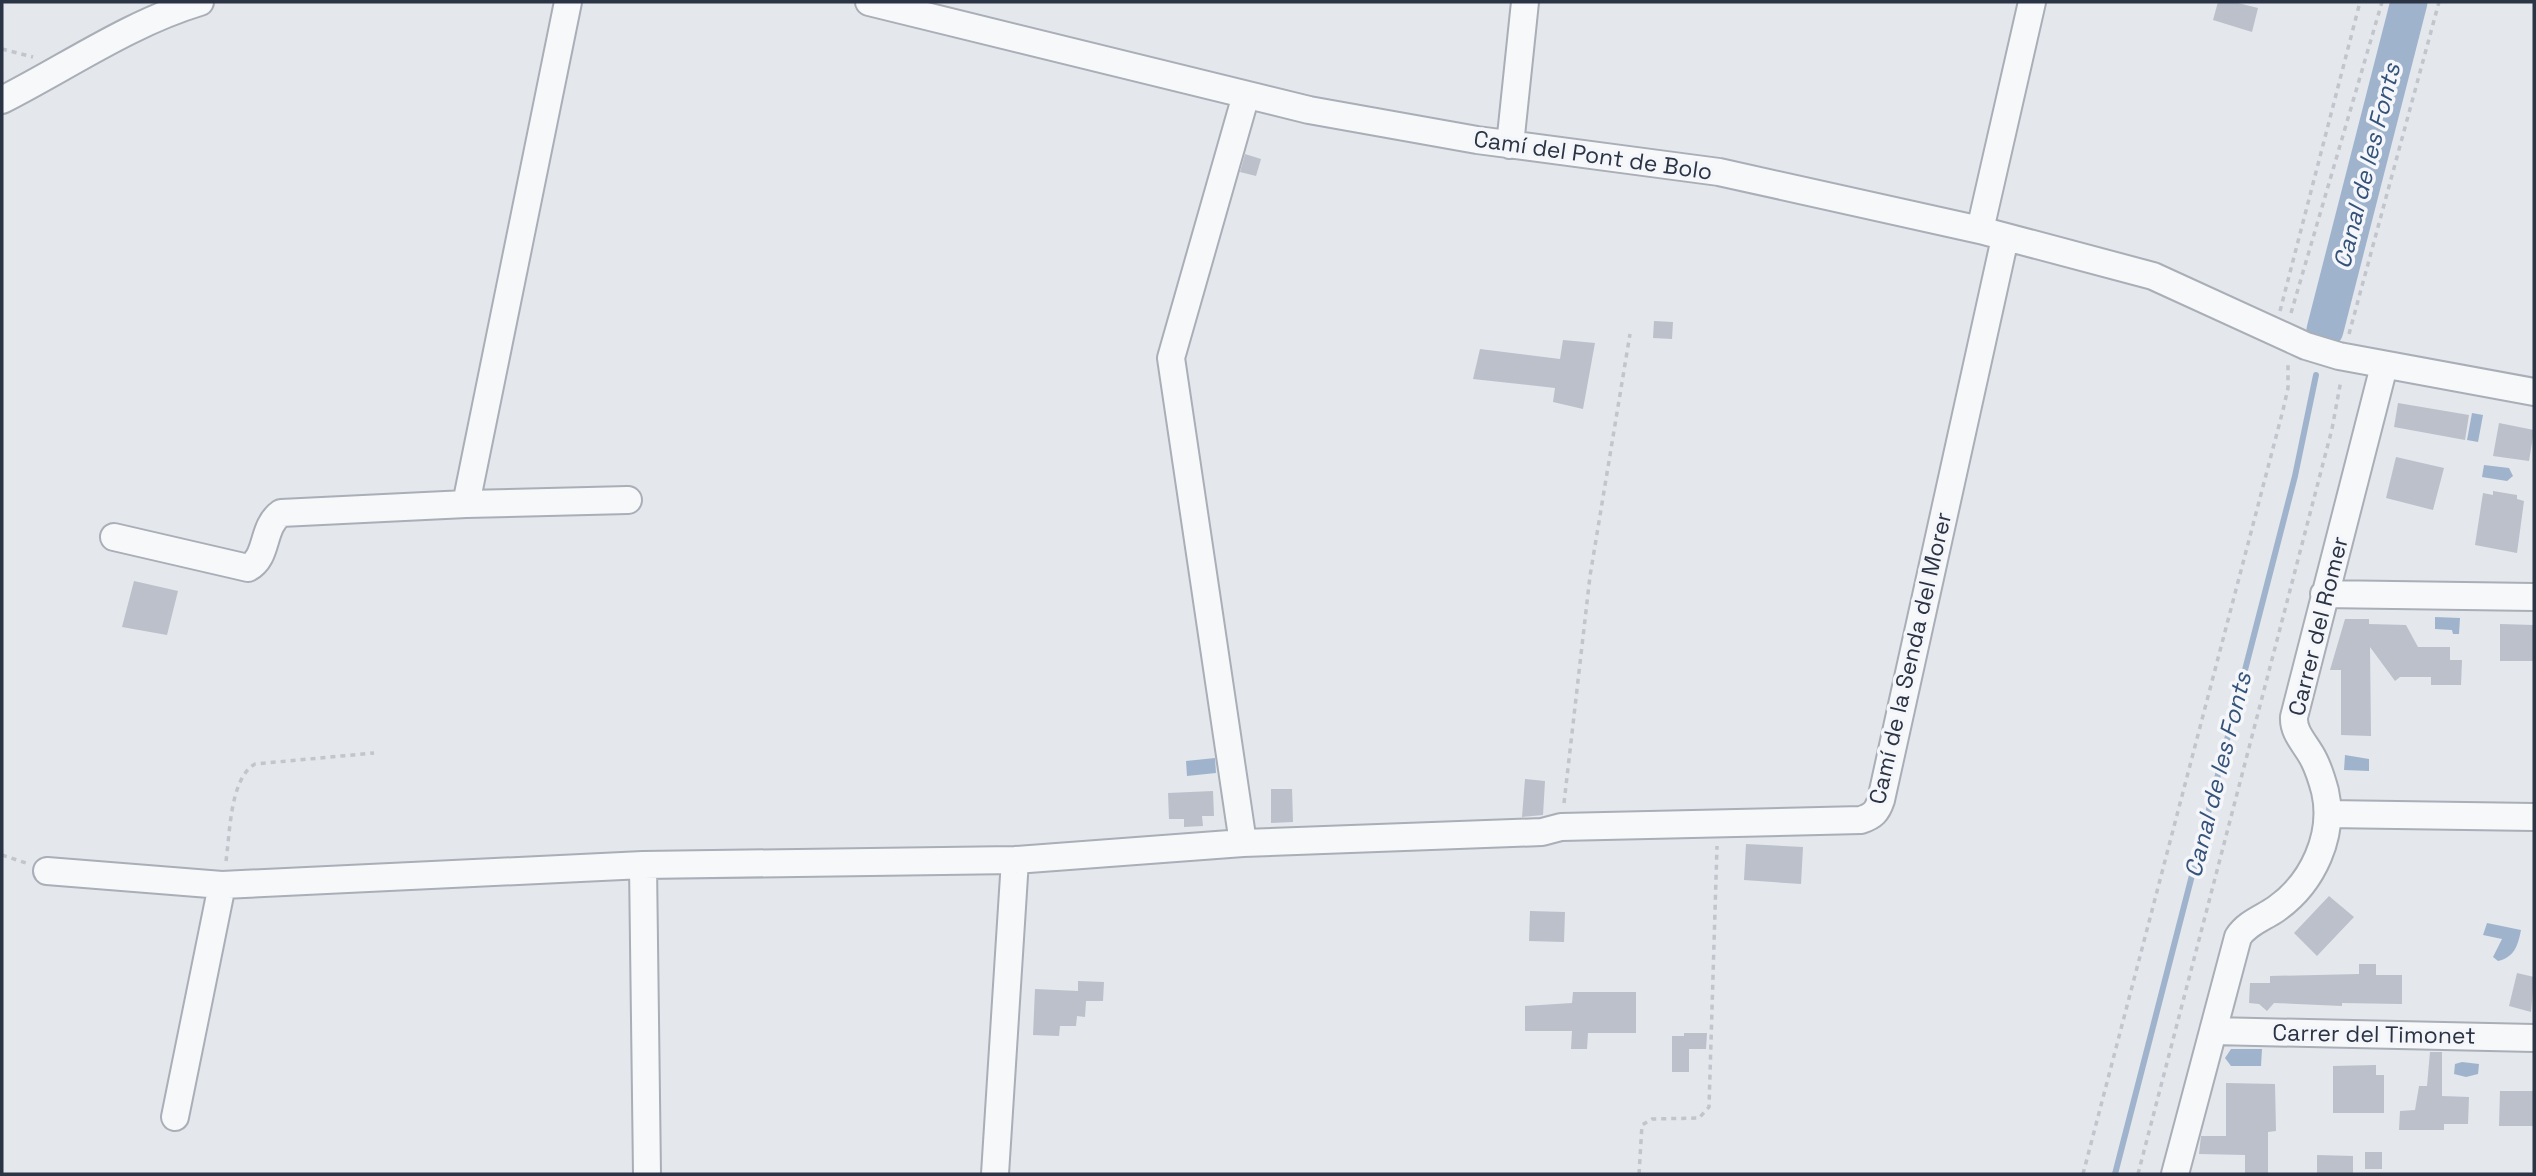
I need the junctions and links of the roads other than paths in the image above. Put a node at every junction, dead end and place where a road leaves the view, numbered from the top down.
1 (200, 2) edge
2 (568, 2) edge
3 (869, 2) edge
4 (1525, 2) edge
5 (2032, 2) edge
6 (1246, 95) junction
7 (2, 100) edge
8 (1510, 145) junction
9 (1980, 230) junction
10 (2005, 238) junction
11 (2384, 366) junction
12 (2534, 393) edge
13 (628, 500) dead end
14 (466, 504) junction
15 (114, 537) dead end
16 (2325, 594) junction
17 (2534, 597) edge
18 (2328, 814) junction
19 (2534, 817) edge
20 (1243, 843) junction
21 (1015, 860) junction
22 (642, 865) junction
23 (47, 871) dead end
24 (222, 886) junction
25 (2213, 1031) junction
26 (2534, 1038) edge
27 (174, 1117) dead end
28 (648, 1174) edge
29 (995, 1174) edge
30 (2175, 1174) edge

1 - 7 street
2 - 14 street
3 - 6 street, Camí del Pont de Bolo
4 - 8 street
5 - 9 street
6 - 8 street, Camí del Pont de Bolo
6 - 20 street
8 - 9 street, Camí del Pont de Bolo
9 - 10 street, Camí del Pont de Bolo
10 - 11 street, Camí del Pont de Bolo
10 - 20 street, Camí de la Senda del Morer
11 - 12 street, Camí del Pont de Bolo
11 - 16 street, Carrer del Romer
13 - 14 street
14 - 15 street
16 - 17 street
16 - 18 street, Carrer del Romer
18 - 19 street
18 - 25 street, Carrer del Romer
20 - 21 street, Camí de la Senda del Morer
21 - 22 street, Camí de la Senda del Morer
21 - 29 street
22 - 24 street, Camí de la Senda del Morer
22 - 28 street
23 - 24 street, Camí de la Senda del Morer
24 - 27 street
25 - 26 street, Carrer del Timonet
25 - 30 street, Carrer del Romer

